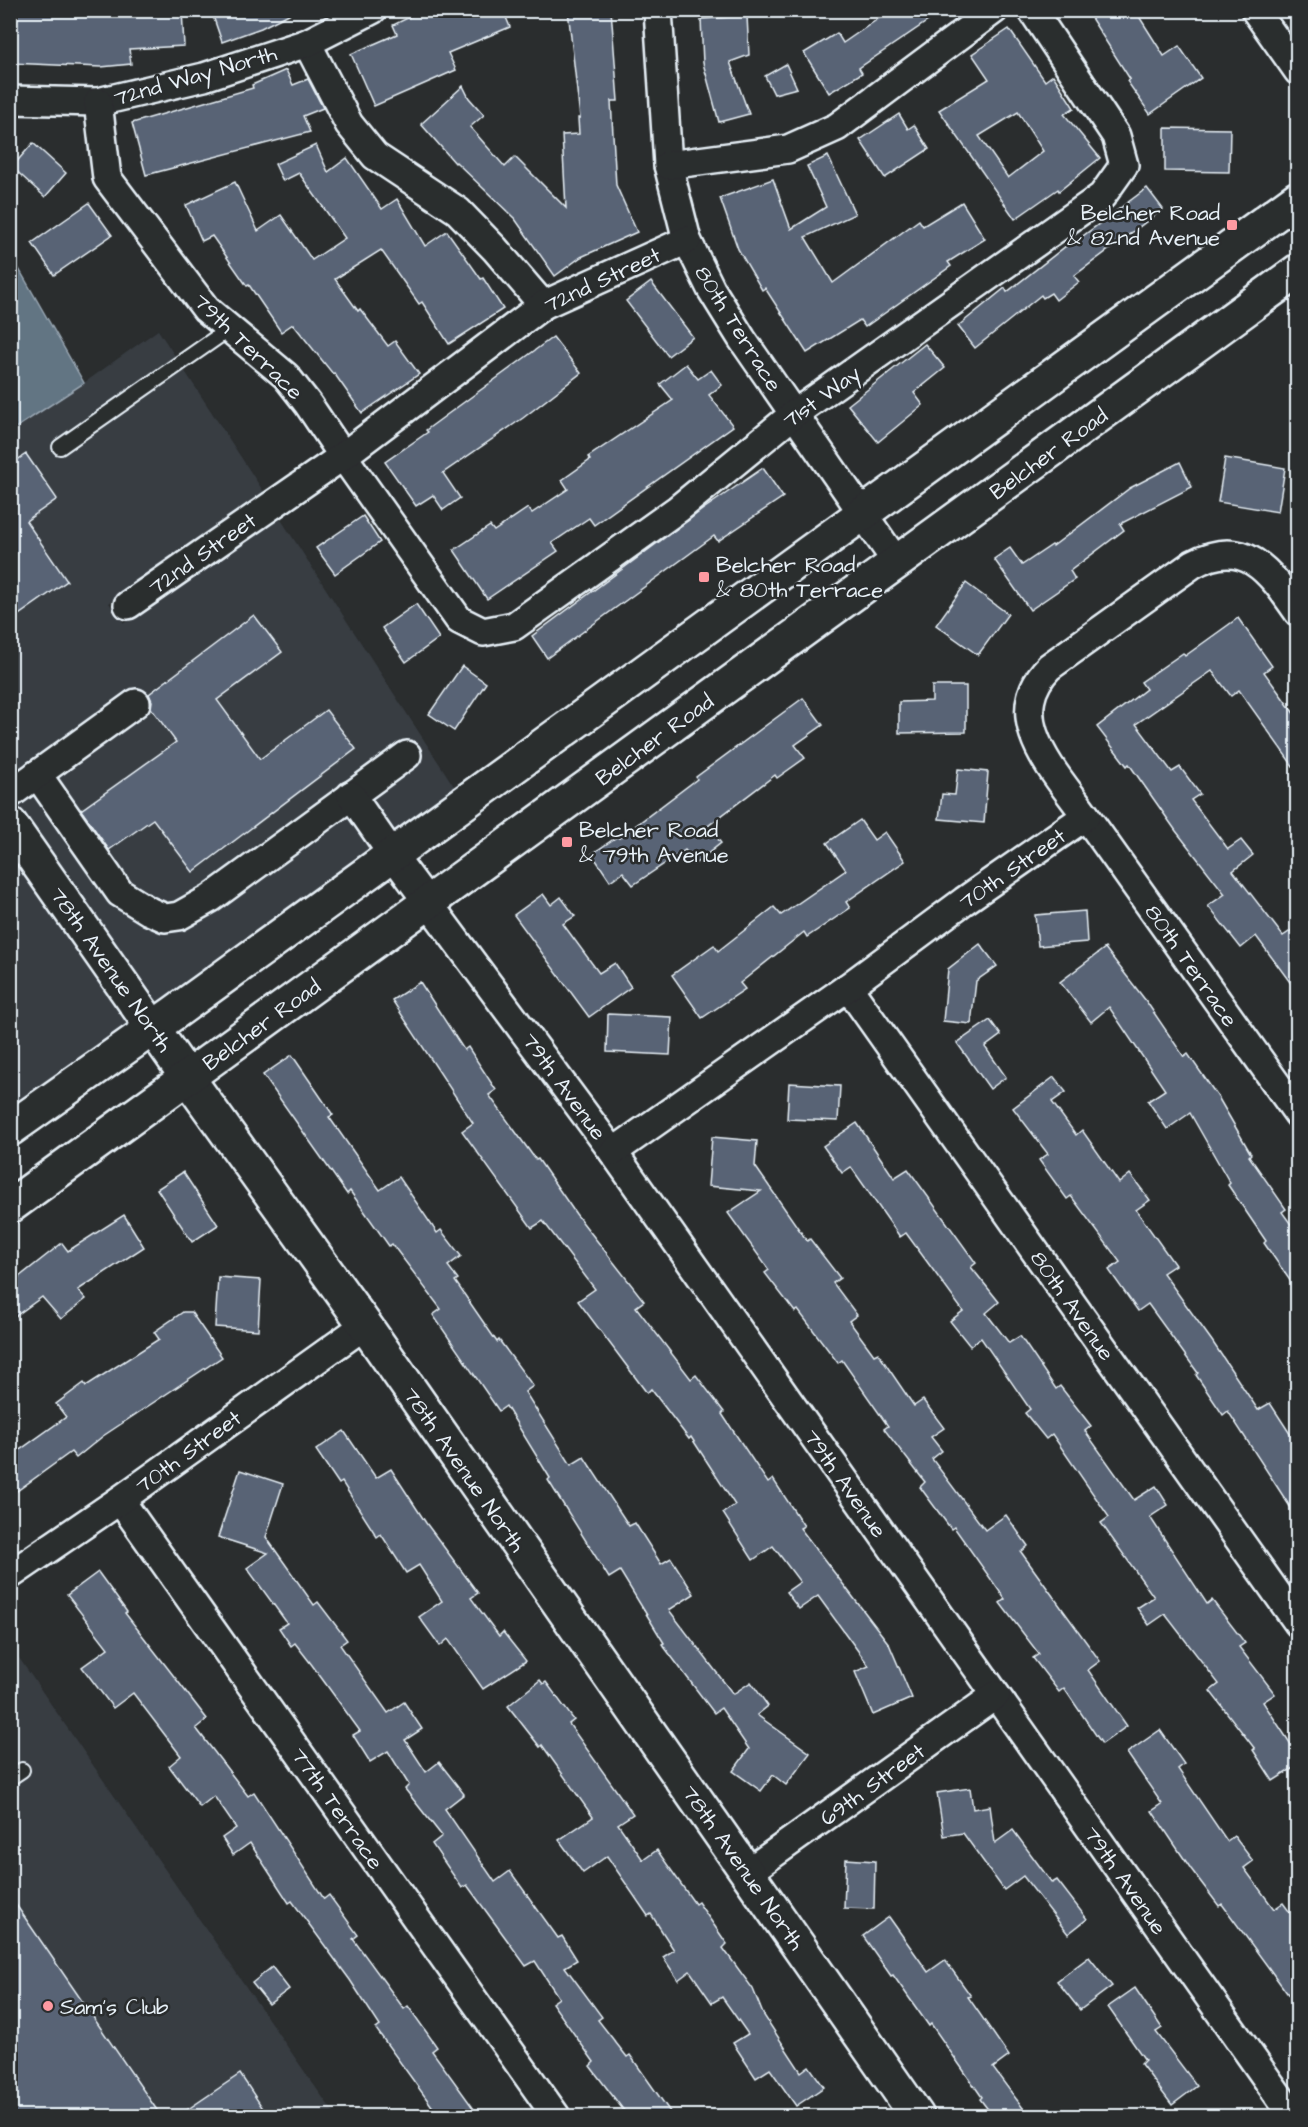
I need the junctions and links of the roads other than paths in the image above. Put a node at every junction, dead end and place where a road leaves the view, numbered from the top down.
1 (372, 10) edge
2 (658, 10) edge
3 (994, 10) edge
4 (1032, 10) edge
5 (1255, 10) edge
6 (307, 43) junction
7 (1298, 71) edge
8 (10, 100) edge
9 (98, 102) junction
10 (668, 165) junction
11 (1298, 198) edge
12 (687, 240) junction
13 (1298, 271) edge
14 (543, 305) junction
15 (229, 329) junction
16 (794, 414) junction
17 (60, 447) dead end
18 (343, 456) junction
19 (863, 514) junction
20 (897, 563) junction
21 (128, 605) dead end
22 (1298, 612) edge
23 (514, 626) joint
24 (136, 703) dead end
25 (407, 755) dead end
26 (37, 774) junction
27 (10, 794) edge
28 (351, 795) junction
29 (1086, 816) junction
30 (10, 824) edge
31 (392, 854) junction
32 (429, 903) junction
33 (848, 987) junction
34 (153, 1028) junction
35 (187, 1077) junction
36 (1298, 1114) edge
37 (10, 1129) edge
38 (614, 1152) junction
39 (10, 1206) edge
40 (365, 1325) junction
41 (120, 1500) junction
42 (10, 1575) edge
43 (1298, 1623) edge
44 (996, 1695) junction
45 (748, 1872) junction
46 (556, 2116) edge
47 (917, 2116) edge
48 (1293, 2116) edge

1 - 6 street, 72nd Way North
2 - 10 street
3 - 10 street
4 - 16 street, 71st Way
5 - 7 street
6 - 9 street, 72nd Way North
6 - 14 street
8 - 9 street, 72nd Way North
9 - 15 street, 79th Terrace
10 - 12 street, 72nd Street
11 - 19 main road
12 - 14 street, 72nd Street
12 - 16 street, 80th Terrace
13 - 20 main road, Belcher Road
14 - 18 street, 72nd Street
15 - 17 lane
15 - 18 street, 79th Terrace
16 - 19 street, 80th Terrace
16 - 23 street, 71st Way
18 - 21 street, 72nd Street
18 - 23 street, 79th Terrace
19 - 20 street, 80th Terrace
19 - 31 main road
20 - 32 main road, Belcher Road
22 - 29 street, 70th Street
24 - 26 street
25 - 28 street
26 - 27 street
26 - 28 street
28 - 31 street, 79th Avenue
29 - 33 street, 70th Street
29 - 36 street, 80th Terrace
30 - 34 main road, 78th Avenue North
31 - 32 street, 79th Avenue
31 - 34 main road
32 - 35 main road, Belcher Road
32 - 38 street, 79th Avenue
33 - 38 street, 70th Street
33 - 43 street, 80th Avenue
34 - 35 main road, 78th Avenue North
34 - 37 main road
35 - 39 main road, Belcher Road
35 - 40 main road, 78th Avenue North
38 - 44 street, 79th Avenue
40 - 41 street, 70th Street
40 - 45 main road, 78th Avenue North
41 - 42 street, 70th Street
41 - 46 street, 77th Terrace
44 - 45 street, 69th Street
44 - 48 street, 79th Avenue
45 - 47 main road, 78th Avenue North

